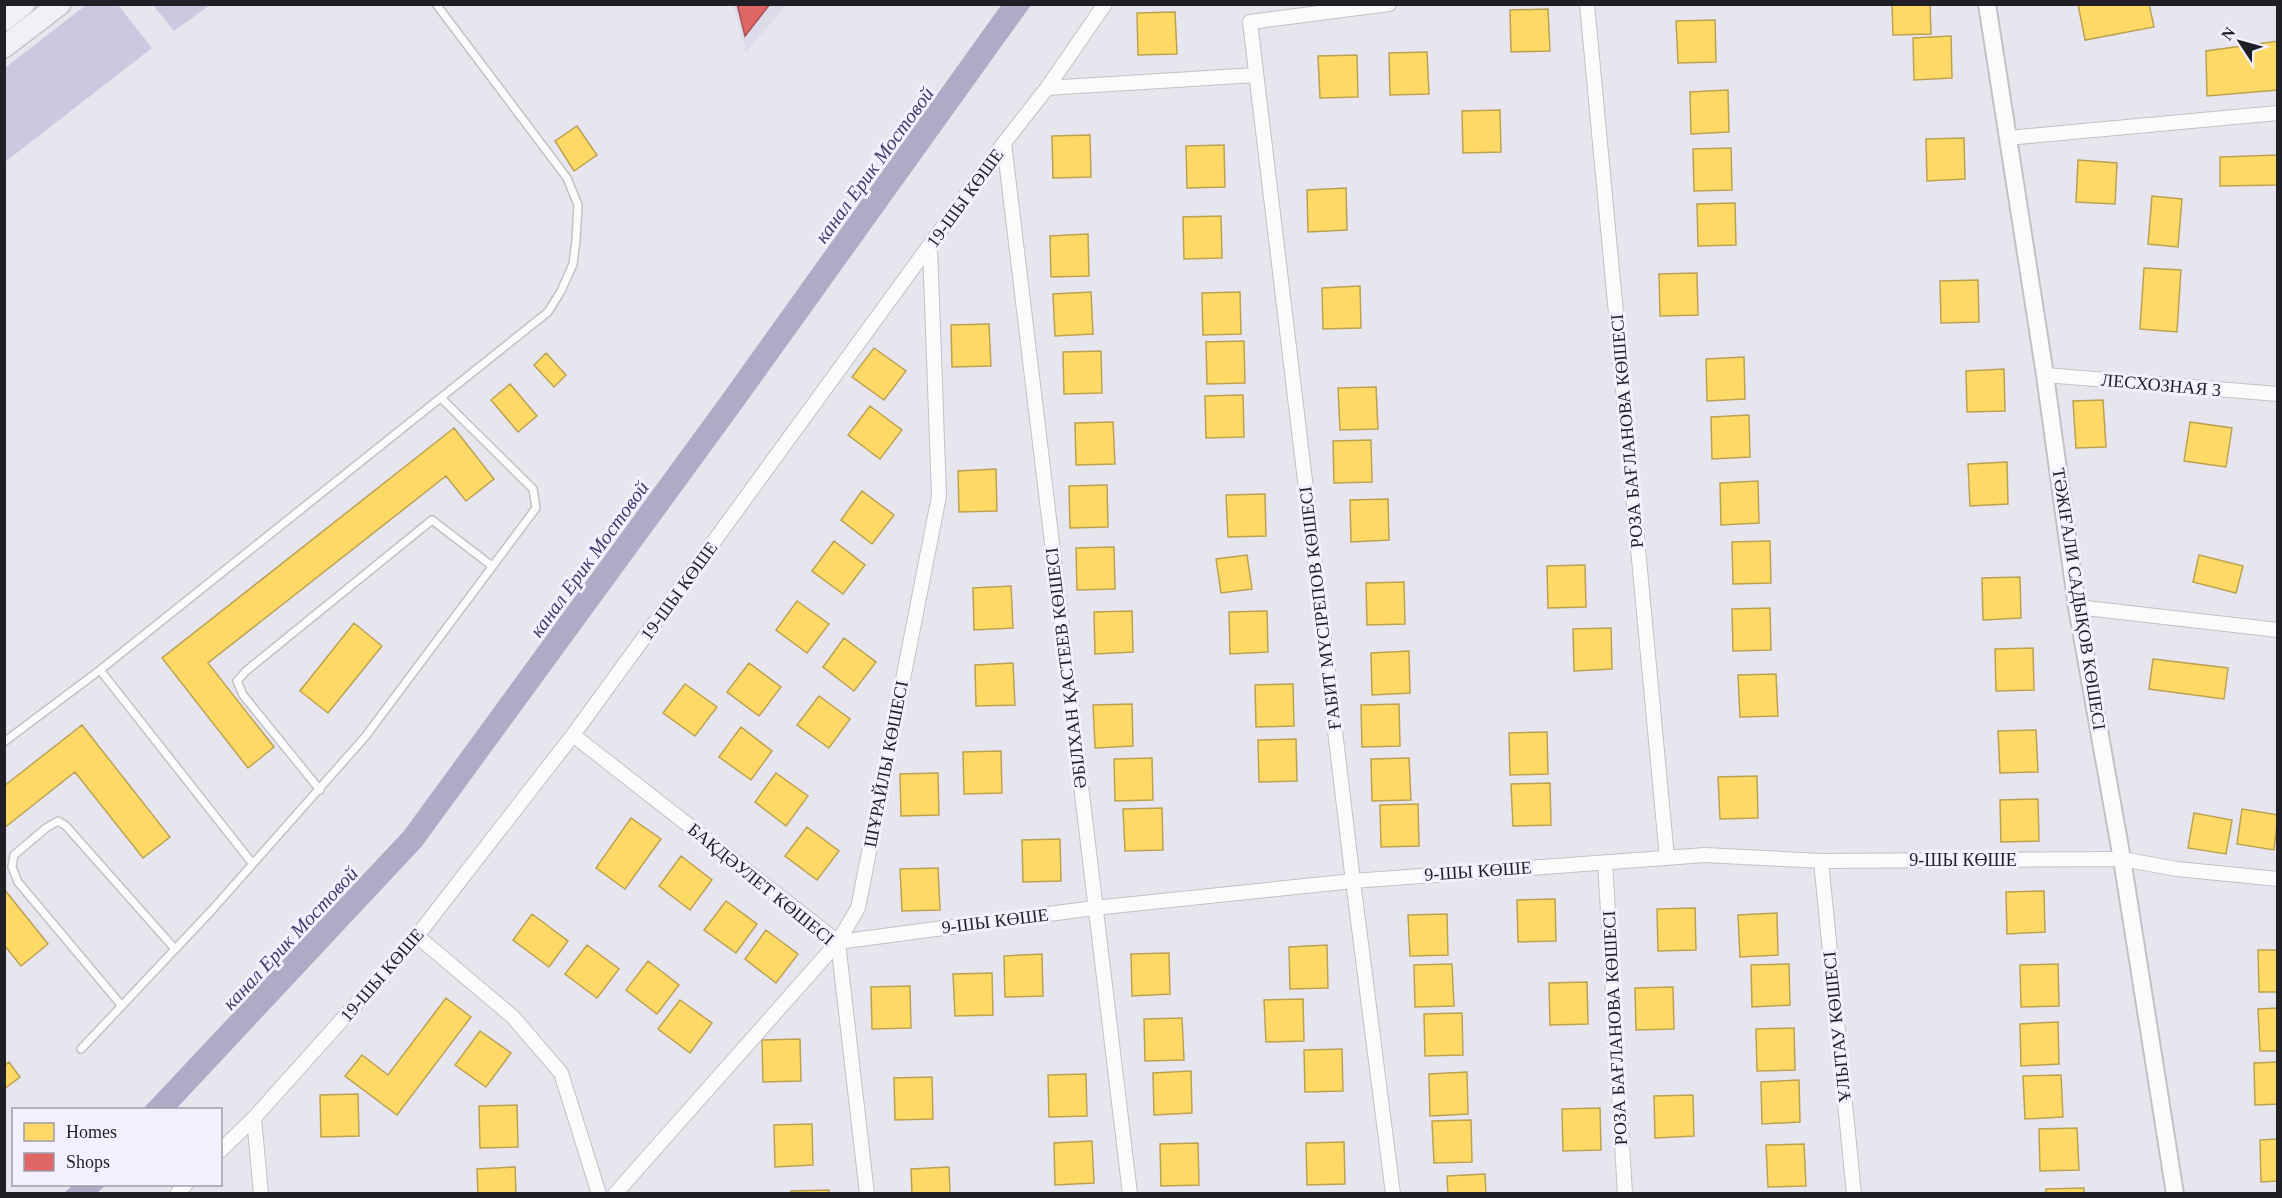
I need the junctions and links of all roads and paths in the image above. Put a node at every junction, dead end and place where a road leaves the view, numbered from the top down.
1 (24, 4) edge
2 (60, 4) edge
3 (436, 4) edge
4 (1105, 4) edge
5 (1389, 4) edge
6 (1587, 4) edge
7 (1987, 4) edge
8 (4, 20) edge
9 (4, 47) edge
10 (1256, 75) junction
11 (1047, 88) junction
12 (2277, 113) edge
13 (2008, 138) junction
14 (1004, 143) junction
15 (930, 247) junction
16 (2045, 375) junction
17 (2277, 394) edge
18 (441, 398) junction
19 (492, 566) junction
20 (2077, 607) junction
21 (2277, 630) edge
22 (100, 670) junction
23 (573, 735) junction
24 (4, 742) edge
25 (320, 790) junction
26 (1667, 858) junction
27 (2121, 859) junction
28 (1821, 861) junction
29 (1605, 862) junction
30 (252, 863) junction
31 (2277, 879) edge
32 (1353, 881) junction
33 (1094, 908) junction
34 (417, 936) junction
35 (838, 942) junction
36 (175, 949) junction
37 (122, 1006) junction
38 (81, 1049) dead end
39 (254, 1118) junction
40 (222, 1149) edge
41 (261, 1194) edge
42 (599, 1194) edge
43 (615, 1194) edge
44 (867, 1194) edge
45 (1130, 1194) edge
46 (1393, 1194) edge
47 (1625, 1194) edge
48 (1854, 1194) edge
49 (2175, 1194) edge

1 - 8 main road
2 - 9 main road
3 - 18 lane
4 - 11 street, 19-ШЫ КӨШЕ
5 - 10 street, ҒАБИТ МҮСІРЕПОВ КӨШЕСI
6 - 26 street, РОЗА БАҒЛАНОВА КӨШЕСI
7 - 13 street, ТӘЖІҒАЛИ САДЫҚОВ КӨШЕСІ
10 - 11 street
10 - 32 street, ҒАБИТ МҮСІРЕПОВ КӨШЕСI
11 - 14 street, 19-ШЫ КӨШЕ
12 - 13 street
13 - 16 street, ТӘЖІҒАЛИ САДЫҚОВ КӨШЕСІ
14 - 15 street, 19-ШЫ КӨШЕ
14 - 33 street, ӘБІЛХАН ҚАСТЕЕВ КӨШЕСI
15 - 23 street, 19-ШЫ КӨШЕ
15 - 35 street, ШҰРАЙЛЫ КӨШЕСІ
16 - 17 street, ЛЕСХОЗНАЯ 3
16 - 20 street, ТӘЖІҒАЛИ САДЫҚОВ КӨШЕСІ
18 - 19 lane
18 - 22 lane
19 - 25 lane
19 - 25 lane
20 - 21 street
20 - 27 street, ТӘЖІҒАЛИ САДЫҚОВ КӨШЕСІ
22 - 24 lane
22 - 30 lane
23 - 34 street, 19-ШЫ КӨШЕ
23 - 35 street, БАҚДӘУЛЕТ КӨШЕСI
25 - 30 lane
26 - 28 street, 9-ШЫ КӨШЕ
26 - 29 street, 9-ШЫ КӨШЕ
27 - 28 street, 9-ШЫ КӨШЕ
27 - 31 street, 9-ШЫ КӨШЕ
27 - 49 street, ТӘЖІҒАЛИ САДЫҚОВ КӨШЕСІ
28 - 48 street, ҰЛЫТАУ КӨШЕСI
29 - 32 street, 9-ШЫ КӨШЕ
29 - 47 street, РОЗА БАҒЛАНОВА КӨШЕСI
30 - 36 lane
32 - 33 street, 9-ШЫ КӨШЕ
32 - 46 street, ҒАБИТ МҮСІРЕПОВ КӨШЕСI
33 - 35 street, 9-ШЫ КӨШЕ
33 - 45 street, ӘБІЛХАН ҚАСТЕЕВ КӨШЕСI
34 - 39 street, 19-ШЫ КӨШЕ
34 - 42 street
35 - 43 street, ШҰРАЙЛЫ КӨШЕСІ
35 - 44 street, БАҚДӘУЛЕТ КӨШЕСI
36 - 37 lane
36 - 37 lane
37 - 38 lane
39 - 40 street, 19-ШЫ КӨШЕ
39 - 41 street

